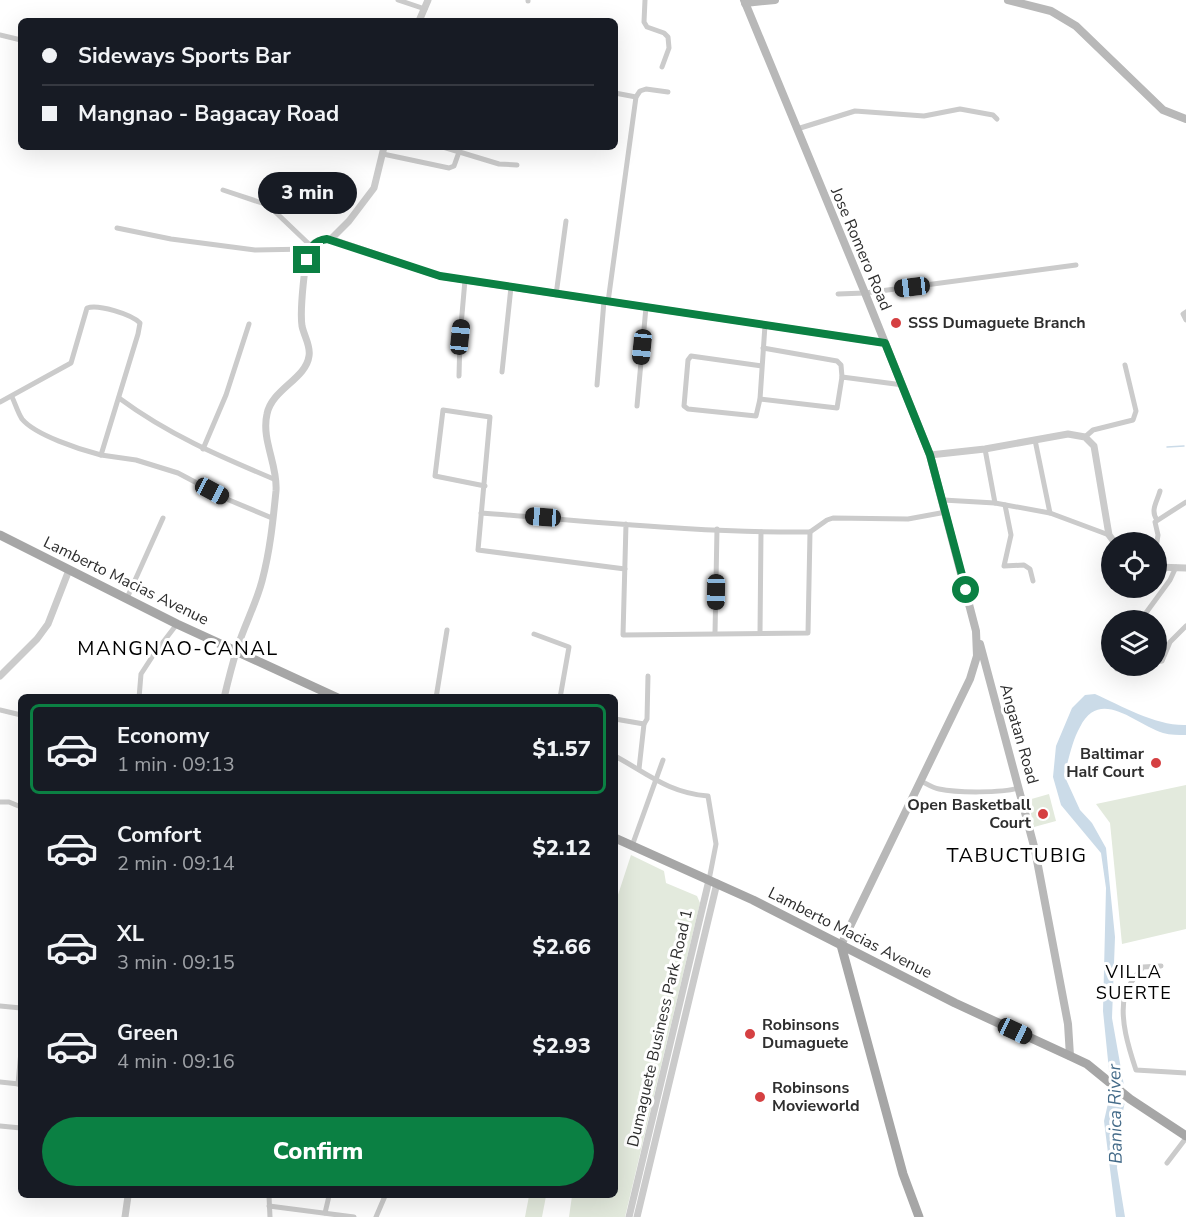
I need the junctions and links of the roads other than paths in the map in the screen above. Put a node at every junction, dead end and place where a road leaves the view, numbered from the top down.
1 (398, 0) edge
2 (428, 0) edge
3 (645, 0) edge
4 (775, 0) edge
5 (1008, 0) edge
6 (744, 1) edge
7 (425, 9) junction
8 (420, 18) edge
9 (0, 35) edge
10 (18, 39) edge
11 (662, 67) dead end
12 (668, 92) dead end
13 (618, 94) edge
14 (636, 97) junction
15 (1186, 119) edge
16 (997, 120) dead end
17 (797, 129) junction
18 (384, 150) edge
19 (453, 150) edge
20 (459, 152) junction
21 (517, 165) dead end
22 (223, 190) dead end
23 (566, 221) dead end
24 (117, 228) dead end
25 (330, 240) junction
26 (310, 248) junction
27 (1076, 265) dead end
28 (465, 280) junction
29 (511, 287) junction
30 (866, 293) junction
31 (838, 294) dead end
32 (556, 295) junction
33 (606, 302) junction
34 (646, 307) junction
35 (1186, 312) edge
36 (1186, 320) edge
37 (249, 324) dead end
38 (765, 325) junction
39 (885, 343) junction
40 (763, 348) junction
41 (1125, 365) dead end
42 (762, 366) junction
43 (502, 372) dead end
44 (459, 376) dead end
45 (842, 377) junction
46 (597, 385) dead end
47 (903, 385) junction
48 (12, 396) junction
49 (118, 398) junction
50 (760, 399) junction
51 (0, 402) edge
52 (637, 406) dead end
53 (1085, 437) junction
54 (1035, 440) junction
55 (203, 449) junction
56 (985, 449) junction
57 (101, 455) junction
58 (930, 455) junction
59 (276, 480) junction
60 (484, 486) junction
61 (1160, 491) dead end
62 (943, 500) junction
63 (1186, 502) edge
64 (995, 503) junction
65 (1005, 505) junction
66 (946, 512) junction
67 (481, 513) junction
68 (1050, 513) junction
69 (163, 518) dead end
70 (272, 518) junction
71 (1157, 520) junction
72 (626, 524) junction
73 (717, 529) junction
74 (761, 532) junction
75 (810, 532) junction
76 (1101, 532) edge
77 (1109, 532) edge
78 (1157, 532) edge
79 (0, 535) edge
80 (1167, 567) edge
81 (1176, 567) junction
82 (1186, 568) edge
83 (625, 569) junction
84 (69, 570) junction
85 (1033, 581) dead end
86 (127, 598) junction
87 (1148, 610) edge
88 (177, 624) junction
89 (1186, 626) edge
90 (447, 630) dead end
91 (976, 631) junction
92 (715, 633) junction
93 (760, 633) junction
94 (534, 634) dead end
95 (1167, 649) edge
96 (236, 650) junction
97 (0, 676) edge
98 (648, 676) dead end
99 (139, 694) edge
100 (225, 694) edge
101 (330, 694) edge
102 (437, 694) edge
103 (561, 694) edge
104 (0, 710) edge
105 (18, 714) edge
106 (618, 720) edge
107 (644, 724) junction
108 (618, 758) edge
109 (663, 760) dead end
110 (639, 769) junction
111 (656, 781) junction
112 (921, 781) junction
113 (1020, 788) junction
114 (0, 802) edge
115 (18, 806) edge
116 (618, 839) edge
117 (632, 846) junction
118 (713, 881) junction
119 (841, 945) junction
120 (1161, 966) dead end
121 (0, 1006) edge
122 (18, 1008) edge
123 (1070, 1056) junction
124 (1186, 1073) edge
125 (0, 1082) edge
126 (18, 1084) edge
127 (0, 1126) edge
128 (18, 1128) edge
129 (654, 1129) junction
130 (1186, 1137) edge
131 (1167, 1163) dead end
132 (128, 1198) edge
133 (269, 1198) edge
134 (329, 1198) edge
135 (384, 1198) edge
136 (269, 1206) junction
137 (325, 1213) junction
138 (125, 1217) edge
139 (270, 1217) edge
140 (351, 1217) edge
141 (376, 1217) edge
142 (629, 1217) edge
143 (637, 1217) edge
144 (919, 1217) edge

1 - 7 street
2 - 7 street
3 - 11 street
4 - 6 main road
5 - 15 main road
6 - 17 main road, Jose Romero Road
7 - 8 street
9 - 10 street
12 - 14 street
13 - 14 street
14 - 33 street
16 - 17 street
17 - 30 main road, Jose Romero Road
18 - 20 street
18 - 25 street
19 - 20 street
20 - 21 street
22 - 26 street
23 - 32 street
24 - 26 street
25 - 26 street
25 - 28 street
26 - 59 street
27 - 30 street
28 - 29 street
28 - 44 street
29 - 32 street
29 - 43 street
30 - 31 street
30 - 39 main road, Jose Romero Road
32 - 33 street
33 - 34 street
33 - 46 street
34 - 38 street
34 - 52 street
35 - 36 street
37 - 55 street
38 - 39 street
38 - 40 street
39 - 47 main road, Jose Romero Road
40 - 42 street
40 - 45 street
41 - 53 street
42 - 50 street
42 - 50 street
45 - 47 street
45 - 50 street
47 - 58 main road, Jose Romero Road
48 - 49 street
48 - 51 street
48 - 57 street
49 - 55 street
49 - 57 street
53 - 54 street
53 - 77 street
54 - 56 street
54 - 68 street
55 - 59 street
56 - 58 street
56 - 64 street
57 - 70 street
58 - 62 main road, Jose Romero Road
59 - 70 street
60 - 60 street
60 - 67 street
61 - 71 street
62 - 64 street
62 - 66 main road, Jose Romero Road
63 - 71 street
64 - 65 street
65 - 68 street
65 - 85 street
66 - 75 street
66 - 91 main road, Jose Romero Road
67 - 72 street
67 - 83 street
68 - 76 street
69 - 86 street
70 - 96 street
71 - 78 street
72 - 73 street
72 - 83 street
73 - 74 street
73 - 92 street
74 - 75 street
74 - 93 street
75 - 93 street
79 - 84 main road, Lamberto Macias Avenue
80 - 81 street
81 - 82 street
81 - 87 street
83 - 92 street
84 - 86 main road, Lamberto Macias Avenue
84 - 97 street
86 - 88 main road, Lamberto Macias Avenue
88 - 96 main road, Lamberto Macias Avenue
88 - 99 street
89 - 95 street
90 - 102 street
91 - 112 main road, Jose Romero Road
91 - 113 main road, Angatan Road
92 - 93 street
94 - 103 street
96 - 100 street
96 - 101 main road, Lamberto Macias Avenue
98 - 107 street
104 - 105 street
106 - 107 street
107 - 110 street
108 - 110 street
109 - 111 street
110 - 111 street
111 - 117 street
111 - 118 street
112 - 113 street
112 - 119 main road, Jose Romero Road
113 - 123 main road, Angatan Road
114 - 115 street
116 - 117 main road, Lamberto Macias Avenue
117 - 118 main road, Lamberto Macias Avenue
118 - 119 main road, Lamberto Macias Avenue
118 - 129 street, Dumaguete Business Park Road 1
119 - 123 main road, Lamberto Macias Avenue
119 - 144 main road
120 - 124 street
121 - 122 street
123 - 130 main road, Lamberto Macias Avenue
125 - 126 street
127 - 128 street
129 - 142 street, Dumaguete Business Park Road 1
129 - 143 street, Dumaguete Business Park Road 1
130 - 131 street
132 - 138 street
133 - 136 street
134 - 137 street
135 - 141 street
136 - 137 street
136 - 139 street
137 - 140 street

